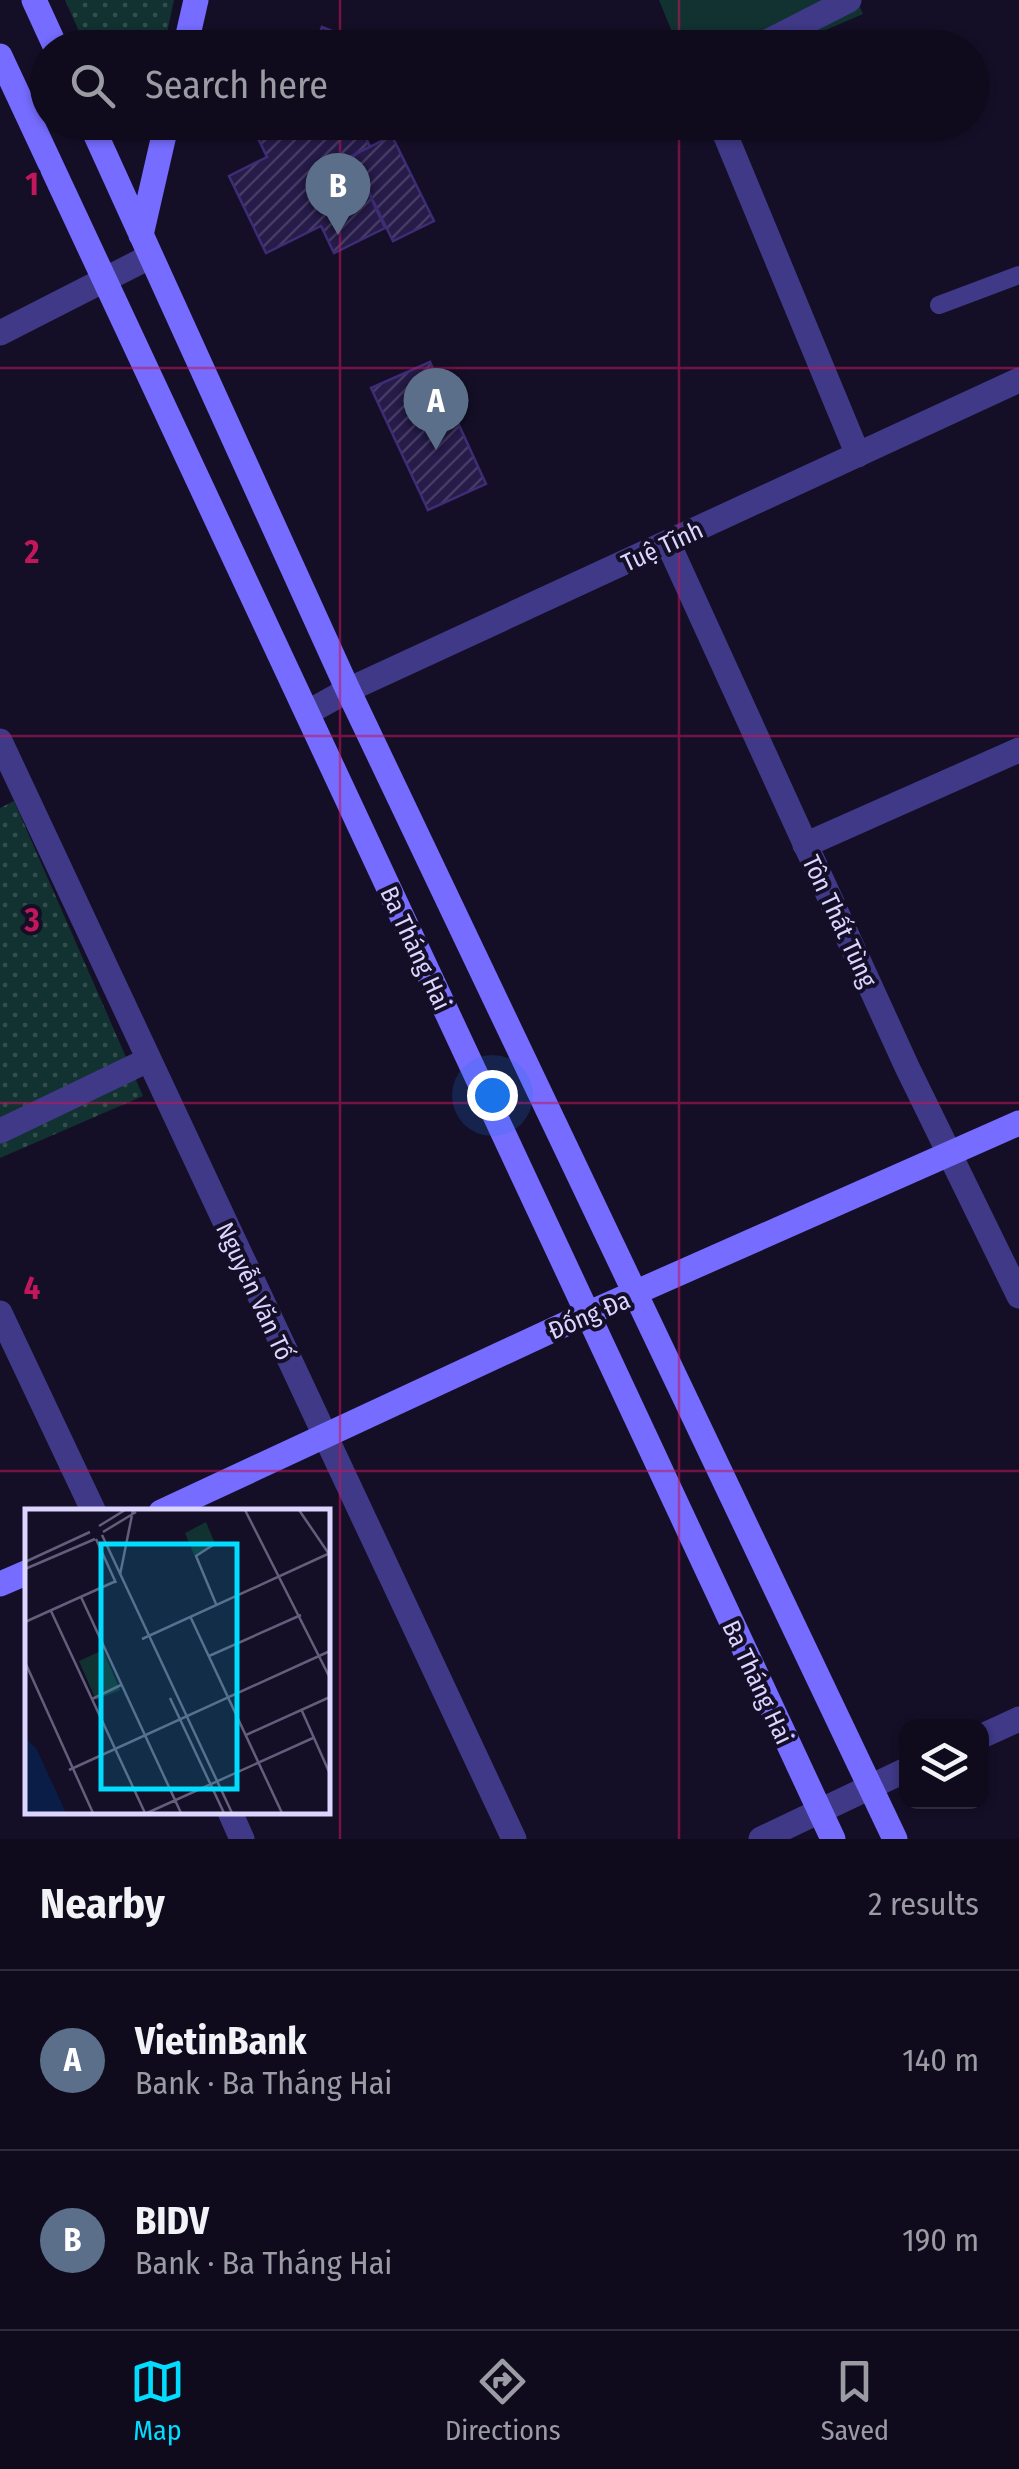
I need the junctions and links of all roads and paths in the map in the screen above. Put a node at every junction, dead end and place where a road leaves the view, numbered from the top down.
1 (34, 0) edge
2 (196, 0) edge
3 (849, 0) edge
4 (48, 30) edge
5 (189, 30) edge
6 (790, 30) edge
7 (0, 56) edge
8 (30, 121) edge
9 (39, 140) edge
10 (98, 140) edge
11 (164, 140) edge
12 (727, 140) edge
13 (145, 246) junction
14 (1019, 275) edge
15 (105, 282) junction
16 (939, 305) dead end
17 (0, 333) edge
18 (1019, 380) edge
19 (858, 455) junction
20 (668, 544) junction
21 (348, 690) junction
22 (307, 713) junction
23 (0, 741) edge
24 (1019, 750) edge
25 (805, 845) junction
26 (148, 1060) junction
27 (1019, 1123) edge
28 (0, 1131) edge
29 (950, 1154) junction
30 (636, 1295) junction
31 (1019, 1296) edge
32 (0, 1313) edge
33 (587, 1314) junction
34 (323, 1436) junction
35 (93, 1509) edge
36 (166, 1509) edge
37 (25, 1573) edge
38 (0, 1584) edge
39 (1019, 1718) edge
40 (989, 1733) edge
41 (899, 1773) edge
42 (870, 1786) junction
43 (820, 1813) junction
44 (231, 1814) edge
45 (242, 1839) edge
46 (514, 1839) edge
47 (761, 1839) edge
48 (833, 1839) edge
49 (895, 1839) edge

1 - 4 main road
2 - 5 main road
3 - 6 street
7 - 8 main road, Ba Tháng Hai
9 - 15 main road, Ba Tháng Hai
10 - 13 main road, Ba Tháng Hai
11 - 13 main road
12 - 19 street
13 - 15 street
13 - 21 main road, Ba Tháng Hai
14 - 16 lane
15 - 17 street
15 - 22 main road, Ba Tháng Hai
18 - 19 street, Tuệ Tĩnh
19 - 20 street, Tuệ Tĩnh
20 - 21 street, Tuệ Tĩnh
20 - 25 street, Tôn Thất Tùng
21 - 22 street, Tuệ Tĩnh
21 - 30 main road, Ba Tháng Hai
22 - 33 main road, Ba Tháng Hai
23 - 26 street, Nguyễn Văn Tố
24 - 25 street
25 - 29 street, Tôn Thất Tùng
26 - 28 street
26 - 34 street, Nguyễn Văn Tố
27 - 29 main road, Đống Đa
29 - 30 main road, Đống Đa
29 - 31 street, Tôn Thất Tùng
30 - 33 main road, Đống Đa
30 - 42 main road, Ba Tháng Hai
32 - 35 street
33 - 34 main road, Đống Đa
33 - 43 main road, Ba Tháng Hai
34 - 36 main road, Đống Đa
34 - 46 street, Nguyễn Văn Tố
37 - 38 main road
39 - 40 street
41 - 42 street
42 - 43 street
42 - 49 main road, Ba Tháng Hai
43 - 47 street
43 - 48 main road, Ba Tháng Hai
44 - 45 street

